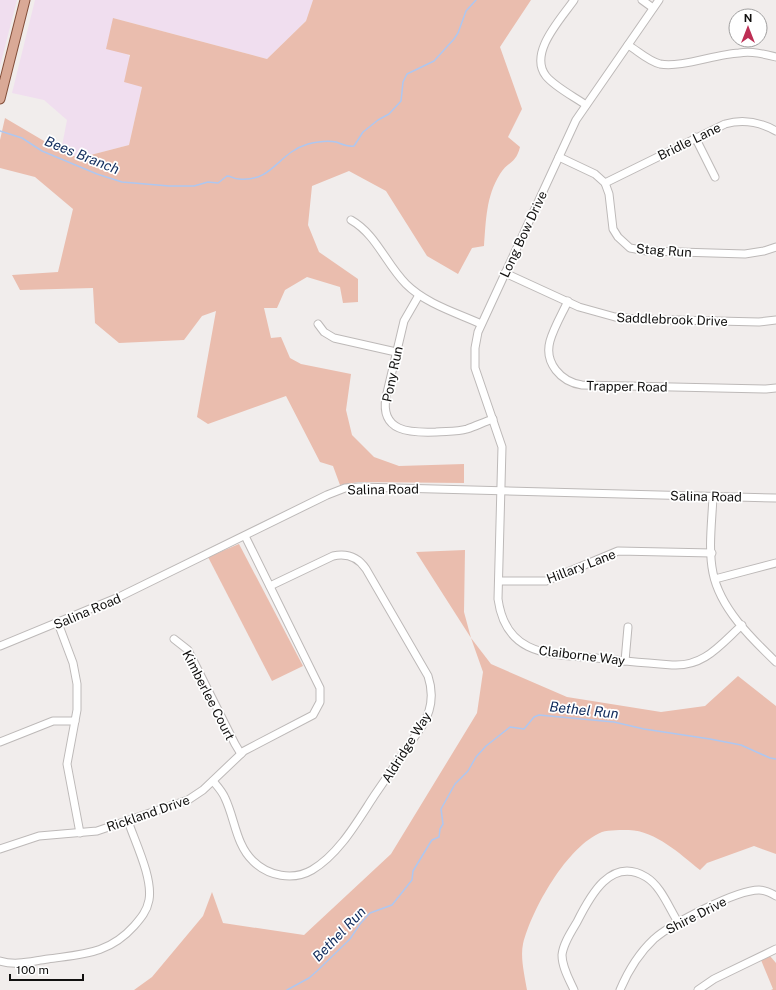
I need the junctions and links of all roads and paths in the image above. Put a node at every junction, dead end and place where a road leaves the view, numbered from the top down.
1 (24, 0) edge
2 (574, 0) edge
3 (642, 0) edge
4 (659, 0) edge
5 (653, 8) junction
6 (628, 45) junction
7 (776, 57) edge
8 (2, 81) edge
9 (0, 99) edge
10 (586, 105) junction
11 (776, 131) edge
12 (696, 137) junction
13 (559, 157) junction
14 (715, 177) dead end
15 (605, 182) junction
16 (351, 220) dead end
17 (776, 246) edge
18 (506, 273) junction
19 (419, 295) junction
20 (568, 301) junction
21 (776, 320) edge
22 (318, 324) dead end
23 (481, 324) junction
24 (396, 352) junction
25 (776, 388) edge
26 (493, 419) junction
27 (501, 491) junction
28 (712, 496) junction
29 (776, 498) edge
30 (245, 536) junction
31 (712, 553) junction
32 (776, 563) edge
33 (715, 579) junction
34 (499, 581) junction
35 (270, 586) junction
36 (58, 623) junction
37 (742, 625) junction
38 (628, 627) dead end
39 (174, 639) dead end
40 (0, 646) edge
41 (625, 661) junction
42 (776, 662) edge
43 (75, 721) junction
44 (0, 742) edge
45 (241, 754) junction
46 (212, 781) junction
47 (128, 821) junction
48 (80, 833) junction
49 (0, 849) edge
50 (776, 896) edge
51 (678, 922) junction
52 (776, 949) edge
53 (0, 961) edge
54 (574, 990) edge
55 (620, 990) edge
56 (698, 990) edge

1 - 8 main road
2 - 10 street
3 - 5 street
4 - 5 street, Long Bow Drive
5 - 6 street, Long Bow Drive
6 - 7 street
6 - 10 street, Long Bow Drive
8 - 9 main road
10 - 13 street, Long Bow Drive
11 - 12 street, Bridle Lane
12 - 14 street
12 - 15 street, Bridle Lane
13 - 15 street
13 - 18 street, Long Bow Drive
15 - 17 street, Stag Run
16 - 19 street
18 - 20 street, Saddlebrook Drive
18 - 23 street, Long Bow Drive
19 - 23 street
19 - 24 street, Pony Run
20 - 21 street, Saddlebrook Drive
20 - 25 street, Trapper Road
22 - 24 street
23 - 26 street, Long Bow Drive
24 - 26 street, Pony Run
26 - 27 street, Long Bow Drive
27 - 28 street, Salina Road
27 - 30 street, Salina Road
27 - 34 street, Claiborne Way
28 - 29 street, Salina Road
28 - 31 street
30 - 35 street, Rickland Drive
30 - 36 street, Salina Road
31 - 33 street
31 - 34 street, Hillary Lane
32 - 33 street
33 - 37 street
34 - 41 street, Claiborne Way
35 - 45 street, Rickland Drive
35 - 46 street, Aldridge Way
36 - 40 street, Salina Road
36 - 43 street
37 - 41 street, Claiborne Way
37 - 42 street
38 - 41 street
39 - 45 street, Kimberlee Court
43 - 44 street
43 - 48 street
45 - 46 street, Rickland Drive
46 - 47 street, Rickland Drive
47 - 48 street, Rickland Drive
47 - 53 street
48 - 49 street, Rickland Drive
50 - 51 street, Shire Drive
51 - 54 street
51 - 55 street, Shire Drive
52 - 56 street

